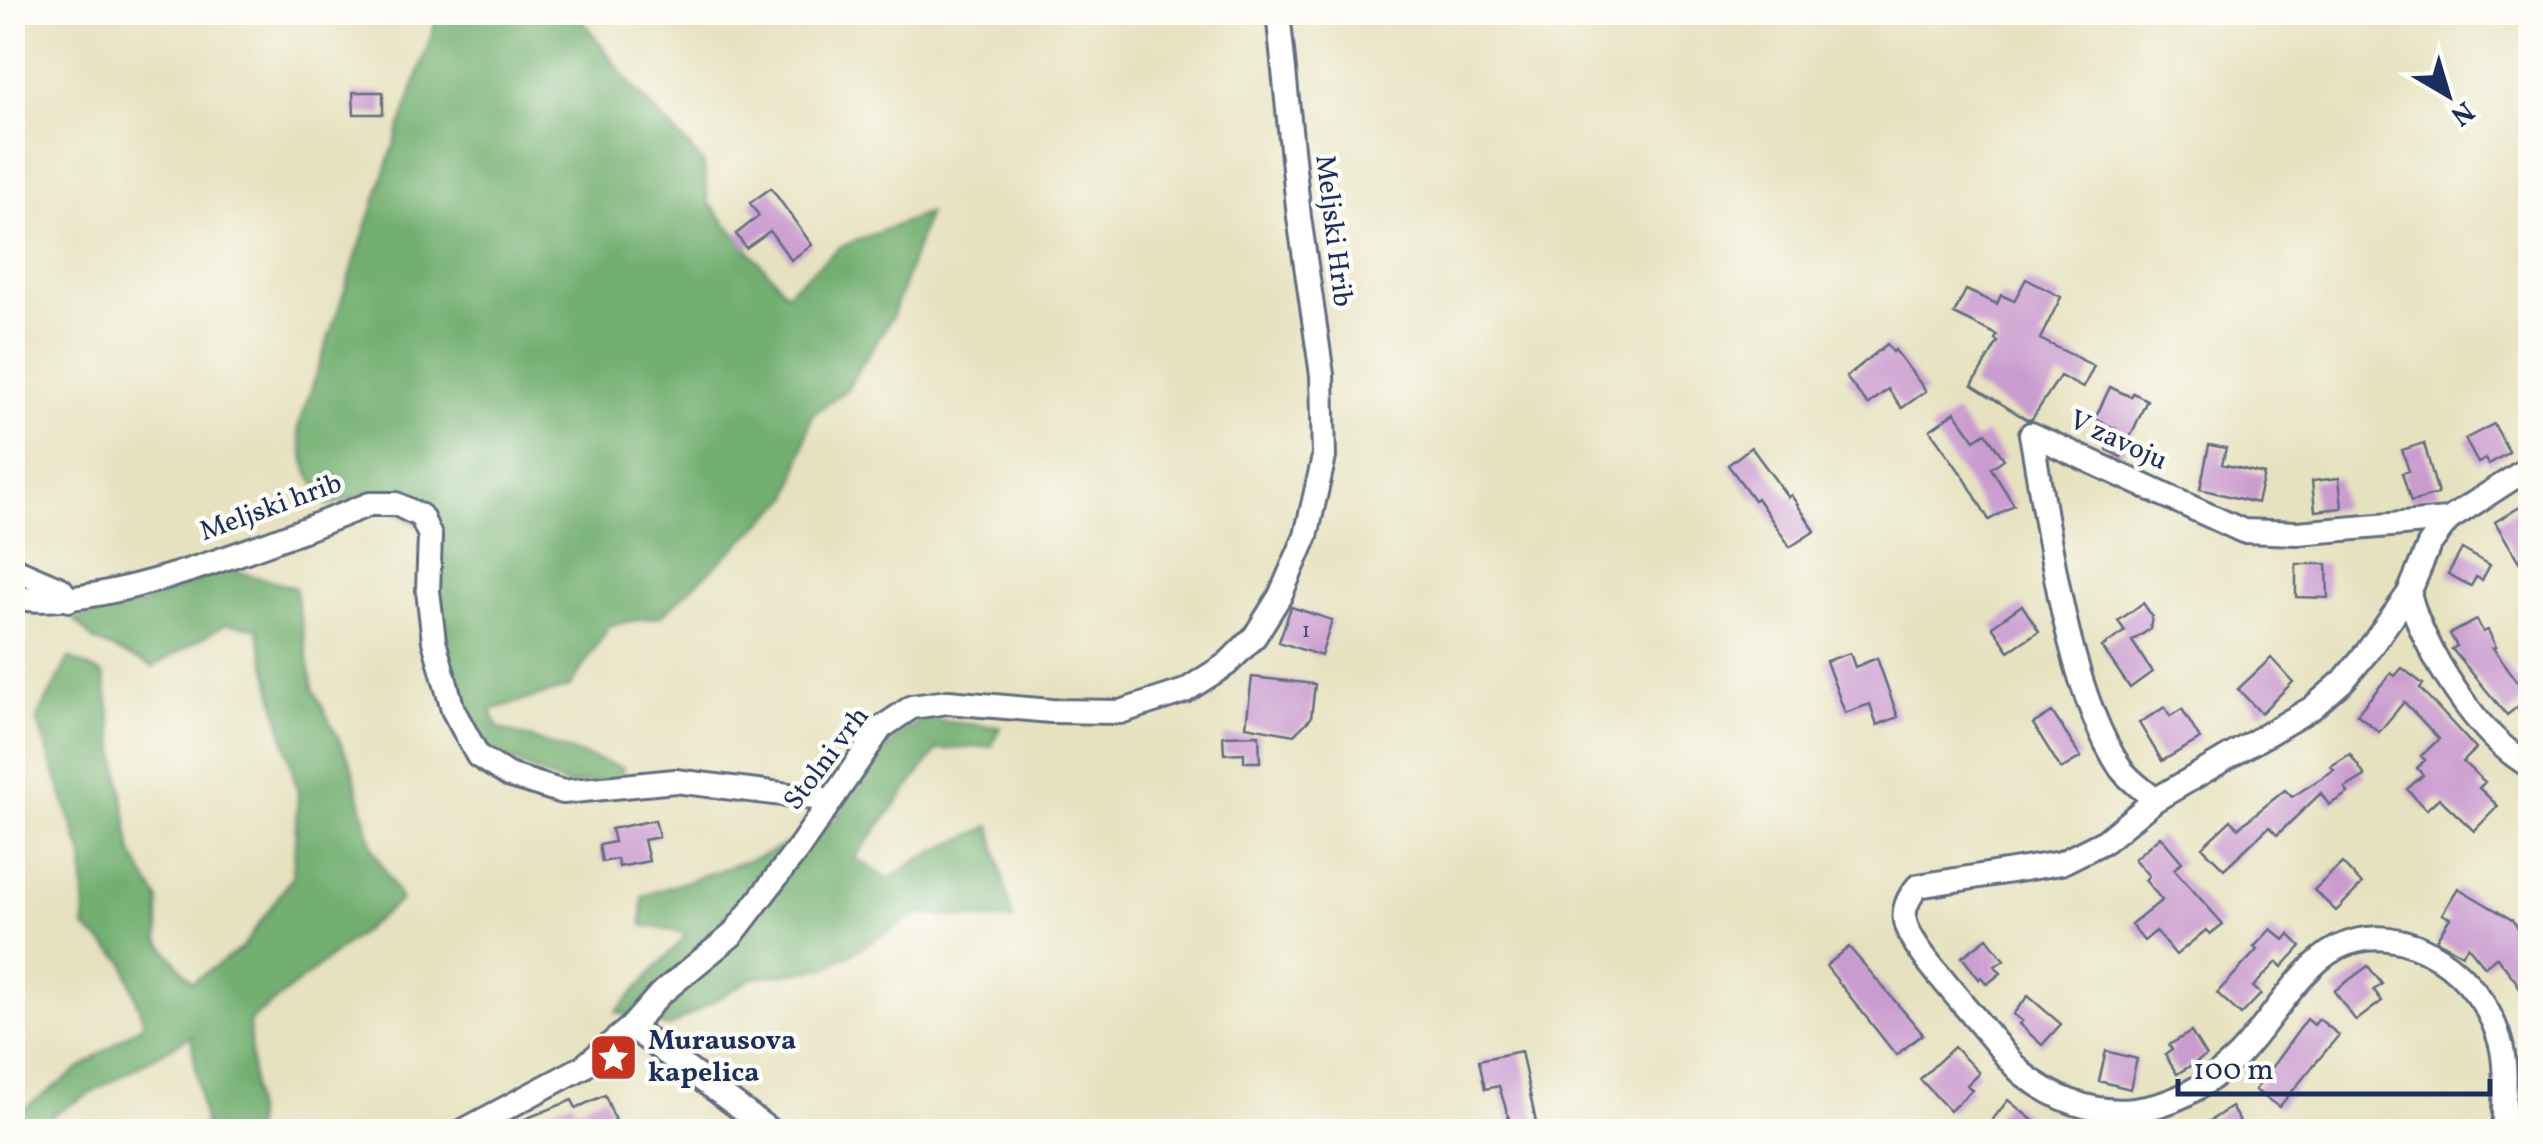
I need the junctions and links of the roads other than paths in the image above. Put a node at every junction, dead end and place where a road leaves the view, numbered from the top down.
1 (1278, 12) edge
2 (1324, 457) joint
3 (2530, 467) edge
4 (2448, 520) junction
5 (12, 568) edge
6 (2409, 593) junction
7 (12, 596) edge
8 (69, 600) junction
9 (2530, 766) edge
10 (831, 800) junction
11 (2155, 800) junction
12 (631, 1027) junction
13 (462, 1132) edge
14 (772, 1132) edge
15 (2504, 1132) edge

1 - 2 street, Meljski Hrib
2 - 10 street, Stolni vrh
3 - 4 street, V zavoju
4 - 6 street, V zavoju
4 - 11 street, V zavoju
5 - 8 street
6 - 9 street
6 - 11 street, V zavoju
7 - 8 street, Meljski hrib
8 - 10 street, Meljski hrib
10 - 12 street, Stolni vrh
11 - 15 street, V zavoju
12 - 13 street, Stolni vrh
12 - 14 street

